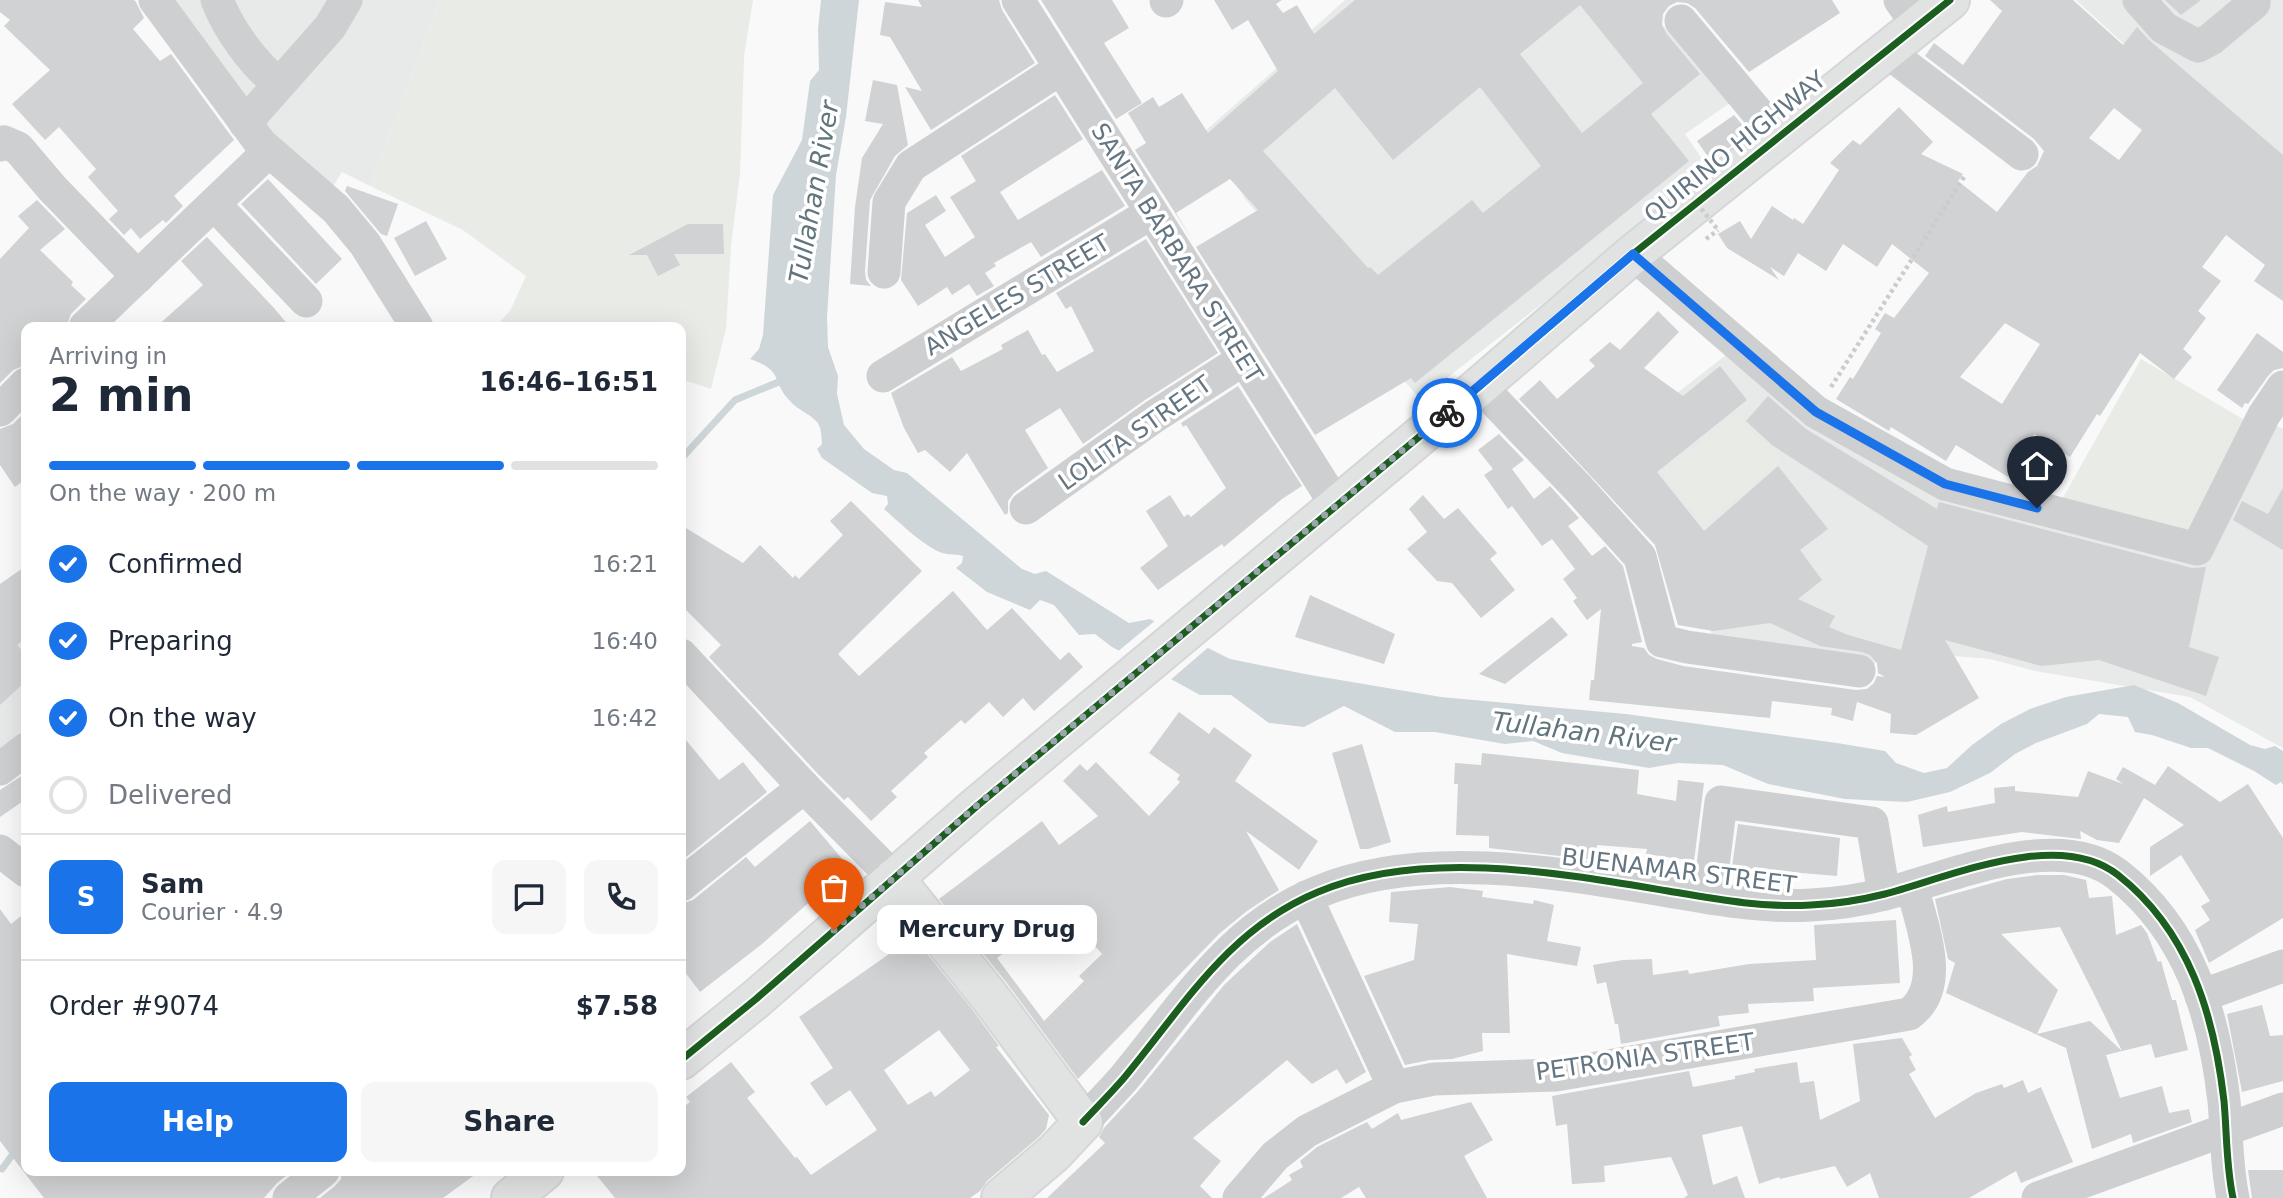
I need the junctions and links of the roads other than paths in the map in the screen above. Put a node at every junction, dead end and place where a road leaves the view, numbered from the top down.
1 (155, 0) edge
2 (217, 0) edge
3 (346, 0) edge
4 (1018, 0) edge
5 (1950, 0) edge
6 (2139, 0) edge
7 (2254, 0) edge
8 (1909, 13) edge
9 (1681, 21) dead end
10 (1885, 50) junction
11 (1060, 69) junction
12 (278, 84) junction
13 (244, 123) junction
14 (1778, 137) junction
15 (0, 145) edge
16 (268, 152) junction
17 (2022, 154) dead end
18 (214, 204) junction
19 (1151, 213) junction
20 (1633, 254) junction
21 (884, 272) dead end
22 (138, 277) junction
23 (306, 301) dead end
24 (90, 322) edge
25 (414, 322) edge
26 (1244, 359) junction
27 (883, 376) dead end
28 (1480, 386) junction
29 (2283, 387) edge
30 (21, 389) edge
31 (0, 410) edge
32 (2274, 421) edge
33 (1336, 505) junction
34 (1026, 509) dead end
35 (686, 660) edge
36 (1859, 671) dead end
37 (21, 753) edge
38 (0, 769) edge
39 (804, 787) junction
40 (0, 851) edge
41 (21, 868) edge
42 (894, 878) junction
43 (686, 881) edge
44 (1898, 890) junction
45 (1306, 897) junction
46 (1709, 898) junction
47 (2283, 967) edge
48 (2201, 996) junction
49 (686, 1056) edge
50 (1394, 1087) junction
51 (2283, 1109) edge
52 (1083, 1122) junction
53 (2226, 1129) junction
54 (317, 1176) edge
55 (538, 1176) edge
56 (289, 1198) edge
57 (511, 1198) edge
58 (1002, 1198) edge
59 (1239, 1198) edge
60 (2038, 1198) edge
61 (2234, 1198) edge

1 - 13 street
2 - 12 street
3 - 12 street
4 - 11 street, SANTA BARBARA STREET
5 - 8 main road, QUIRINO HIGHWAY
6 - 7 street
8 - 10 main road, QUIRINO HIGHWAY
9 - 14 street
10 - 14 main road, QUIRINO HIGHWAY
10 - 17 street
11 - 19 street, SANTA BARBARA STREET
11 - 21 street
12 - 13 street
13 - 16 street
14 - 20 main road, QUIRINO HIGHWAY
15 - 22 street
16 - 18 street
16 - 25 street
18 - 22 street
18 - 23 street
19 - 26 street, SANTA BARBARA STREET
19 - 27 street, ANGELES STREET
20 - 28 main road, QUIRINO HIGHWAY
20 - 32 street
22 - 24 street
26 - 33 street, SANTA BARBARA STREET
26 - 34 street, LOLITA STREET
28 - 33 main road, QUIRINO HIGHWAY
28 - 36 street
29 - 32 street
30 - 31 street
33 - 42 main road, QUIRINO HIGHWAY
35 - 39 street
37 - 38 street
39 - 42 street
39 - 43 street
40 - 41 street
42 - 49 main road, QUIRINO HIGHWAY
42 - 52 main road
44 - 46 street, BUENAMAR STREET
44 - 46 street, PETRONIA STREET
44 - 48 street, BUENAMAR STREET
44 - 50 street, PETRONIA STREET
45 - 46 street, BUENAMAR STREET
45 - 50 street
45 - 52 street, BUENAMAR STREET
47 - 48 street
48 - 53 street, BUENAMAR STREET
50 - 59 street, PETRONIA STREET
51 - 53 street
52 - 58 main road, BUENAMAR STREET
53 - 60 street
53 - 61 street, BUENAMAR STREET
54 - 56 street
55 - 57 main road

